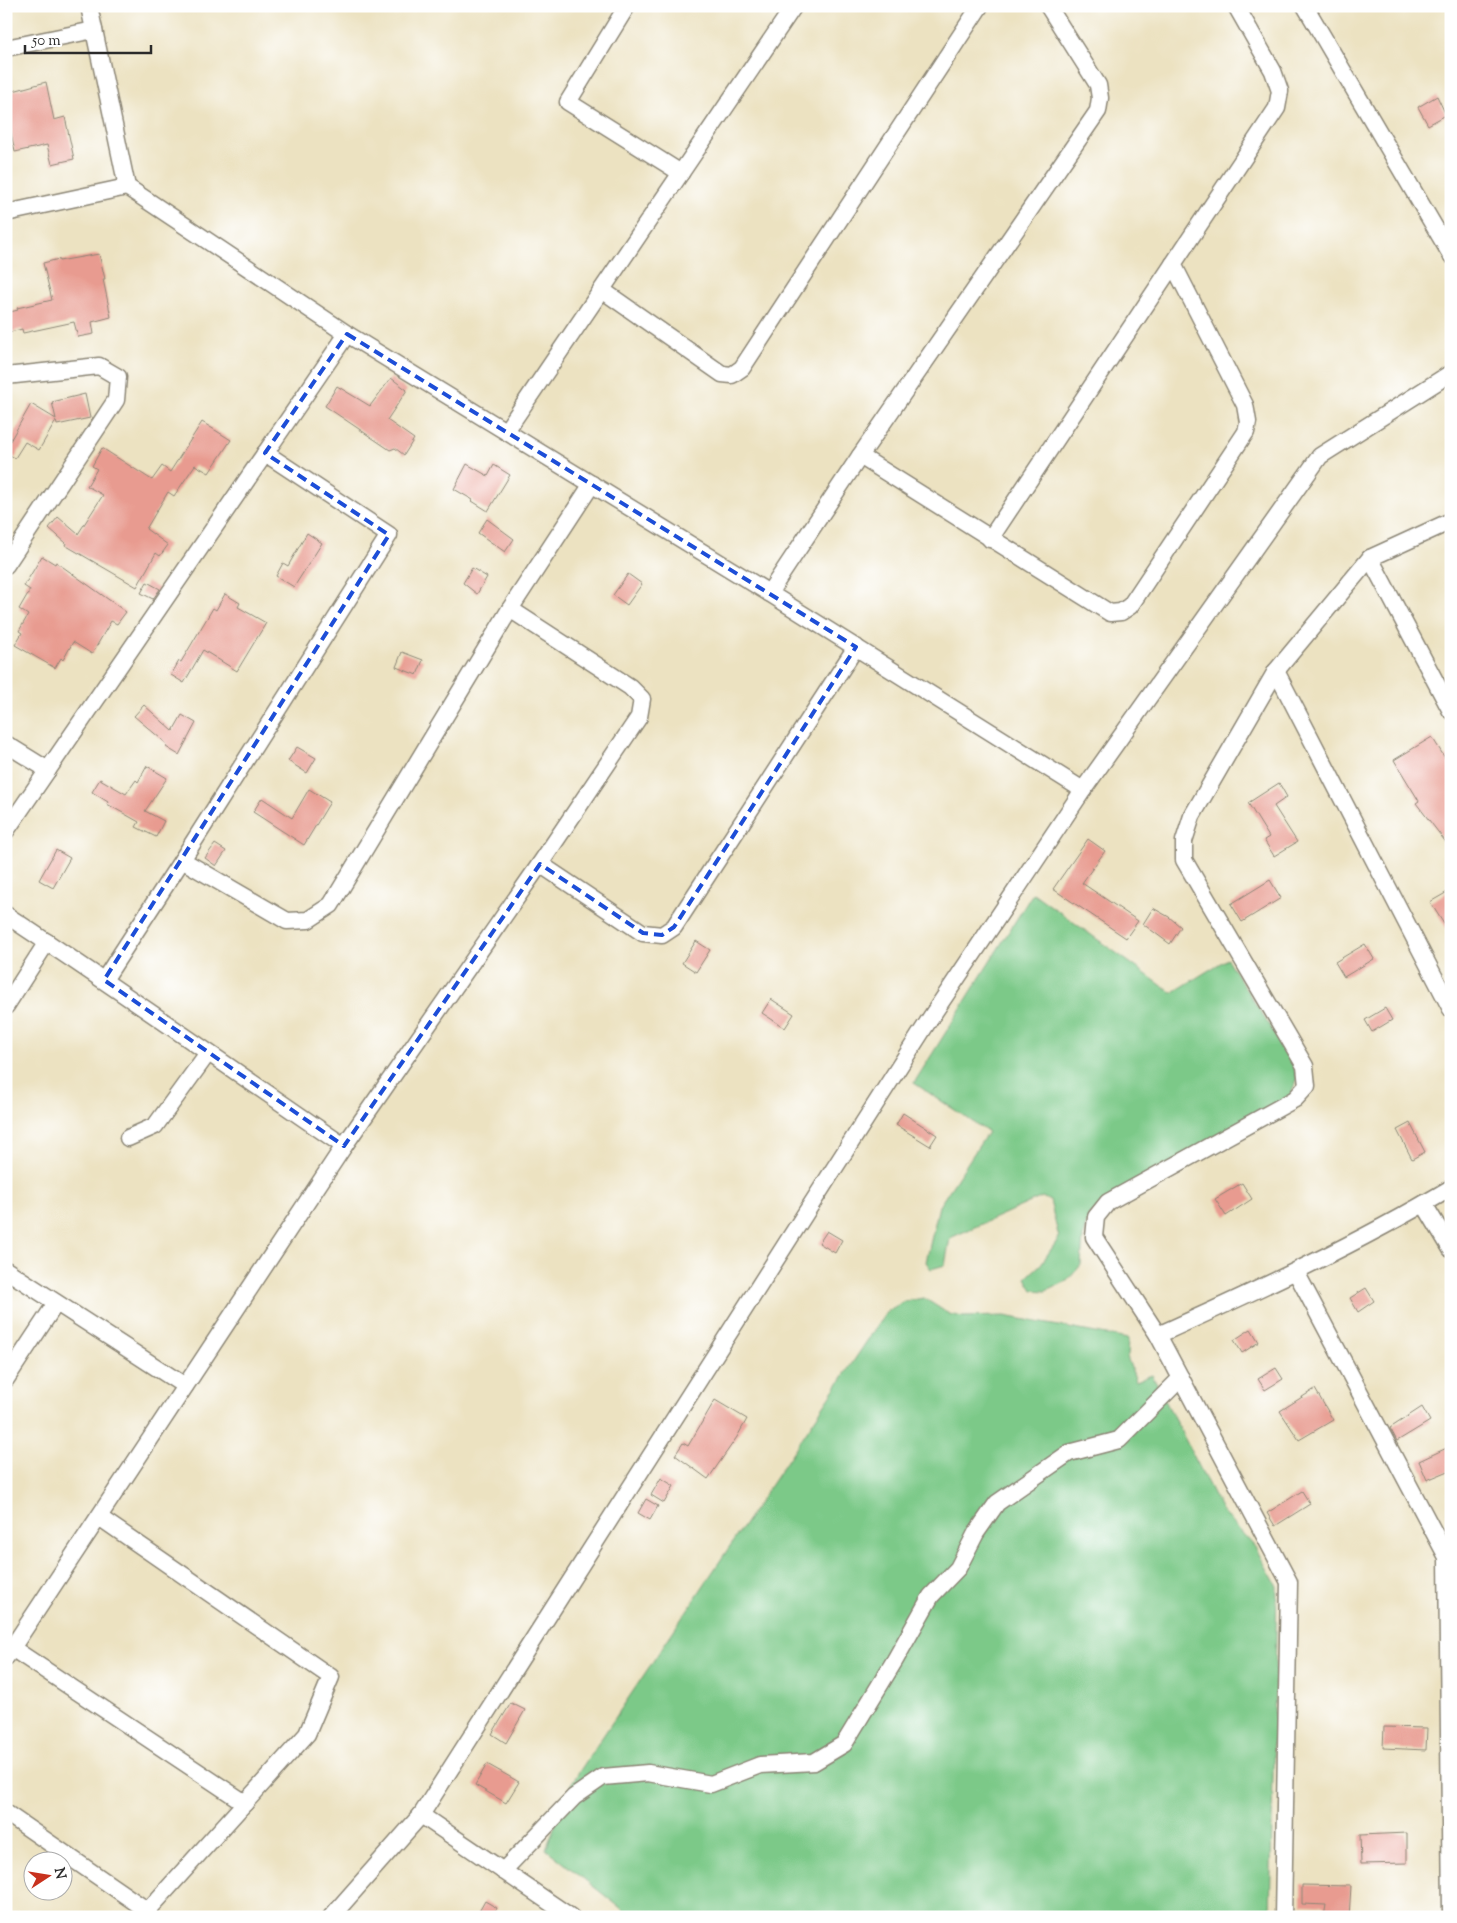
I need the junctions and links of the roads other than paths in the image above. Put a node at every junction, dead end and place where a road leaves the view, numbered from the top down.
1 (89, 6) edge
2 (628, 6) edge
3 (794, 6) edge
4 (980, 6) edge
5 (1048, 6) edge
6 (1236, 6) edge
7 (1305, 6) edge
8 (94, 30) junction
9 (6, 48) edge
10 (681, 173) junction
11 (127, 187) junction
12 (6, 214) edge
13 (1451, 255) edge
14 (1173, 264) junction
15 (602, 290) junction
16 (347, 334) junction
17 (1451, 373) edge
18 (6, 376) edge
19 (506, 431) junction
20 (265, 453) junction
21 (860, 456) junction
22 (592, 484) junction
23 (1451, 521) edge
24 (990, 539) junction
25 (1370, 558) junction
26 (6, 565) edge
27 (769, 592) junction
28 (510, 609) junction
29 (856, 647) junction
30 (1276, 671) junction
31 (1451, 711) edge
32 (6, 744) edge
33 (48, 770) junction
34 (1083, 790) junction
35 (6, 831) edge
36 (182, 860) junction
37 (540, 864) junction
38 (6, 915) edge
39 (47, 942) junction
40 (104, 980) junction
41 (6, 1006) edge
42 (1451, 1009) edge
43 (208, 1053) junction
44 (128, 1138) dead end
45 (344, 1146) junction
46 (1451, 1188) edge
47 (1424, 1204) junction
48 (1451, 1250) edge
49 (6, 1270) edge
50 (1296, 1272) junction
51 (56, 1303) junction
52 (1158, 1335) junction
53 (1181, 1378) junction
54 (6, 1379) edge
55 (185, 1386) junction
56 (99, 1517) junction
57 (9, 1652) edge
58 (245, 1803) junction
59 (6, 1813) edge
60 (421, 1814) junction
61 (503, 1871) junction
62 (1451, 1912) edge
63 (145, 1914) edge
64 (330, 1917) edge
65 (570, 1917) edge
66 (1283, 1917) edge

1 - 8 street
2 - 10 street
3 - 10 street
4 - 15 street
5 - 21 street
6 - 14 street
7 - 13 street
8 - 9 street
8 - 11 street
10 - 15 street
11 - 12 street
11 - 16 street
14 - 24 street
14 - 24 street
15 - 19 street
16 - 19 street
16 - 20 street
17 - 34 street
18 - 26 street
19 - 22 street
20 - 33 street
20 - 36 street
21 - 24 street
21 - 27 street
22 - 27 street
22 - 28 street
23 - 25 street
25 - 30 street
25 - 31 street
27 - 29 street
28 - 36 street
28 - 37 street
29 - 34 street
29 - 37 street
30 - 42 street
30 - 52 street
32 - 33 street
33 - 35 street
34 - 60 street
36 - 40 street
37 - 45 street
38 - 39 street
39 - 40 street
39 - 41 street
40 - 43 street
43 - 44 street
43 - 45 street
45 - 55 street
46 - 47 street
47 - 48 street
47 - 50 street
49 - 51 street
50 - 52 street
50 - 62 street
51 - 54 street
51 - 55 street
52 - 53 street
53 - 61 street
53 - 66 street
55 - 56 street
56 - 57 street
56 - 58 street
57 - 58 street
58 - 63 street
59 - 63 street
60 - 61 street
60 - 64 street
61 - 65 street

